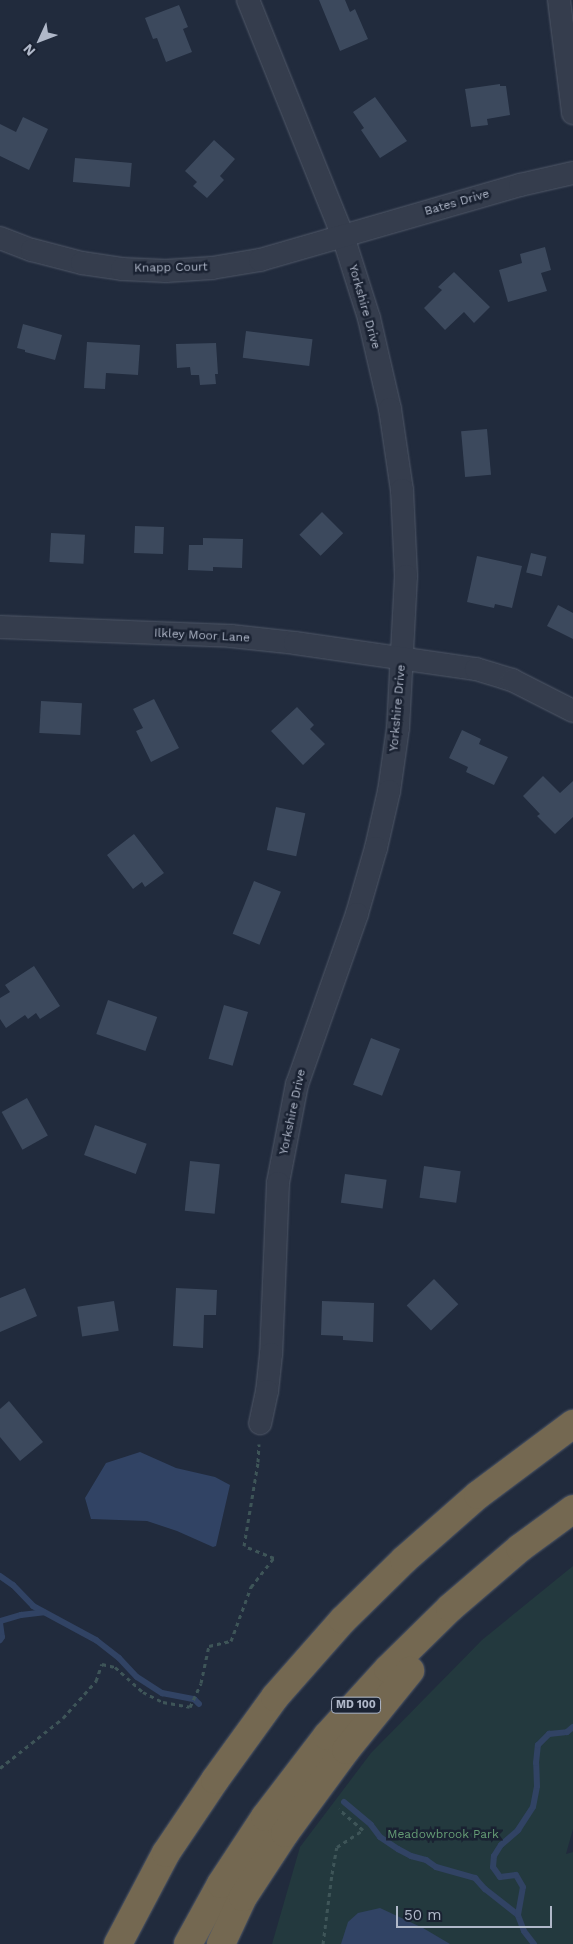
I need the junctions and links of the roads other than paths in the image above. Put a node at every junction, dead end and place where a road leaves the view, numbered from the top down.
1 (248, 0) edge
2 (559, 0) edge
3 (573, 113) edge
4 (573, 173) edge
5 (342, 236) junction
6 (0, 238) edge
7 (0, 627) edge
8 (402, 659) junction
9 (573, 711) edge
10 (260, 1423) road end
11 (573, 1424) edge
12 (573, 1509) edge
13 (573, 1516) edge
14 (118, 1944) edge
15 (188, 1944) edge
16 (221, 1944) edge

1 - 5 street, Yorkshire Drive
2 - 3 street
4 - 5 street, Bates Drive
5 - 6 street, Knapp Court
5 - 8 street, Yorkshire Drive
7 - 8 street, Ilkley Moor Lane
8 - 9 street, Ilkley Moor Lane
8 - 10 street, Yorkshire Drive
11 - 14 highway
12 - 15 highway, MD 100
13 - 16 highway

